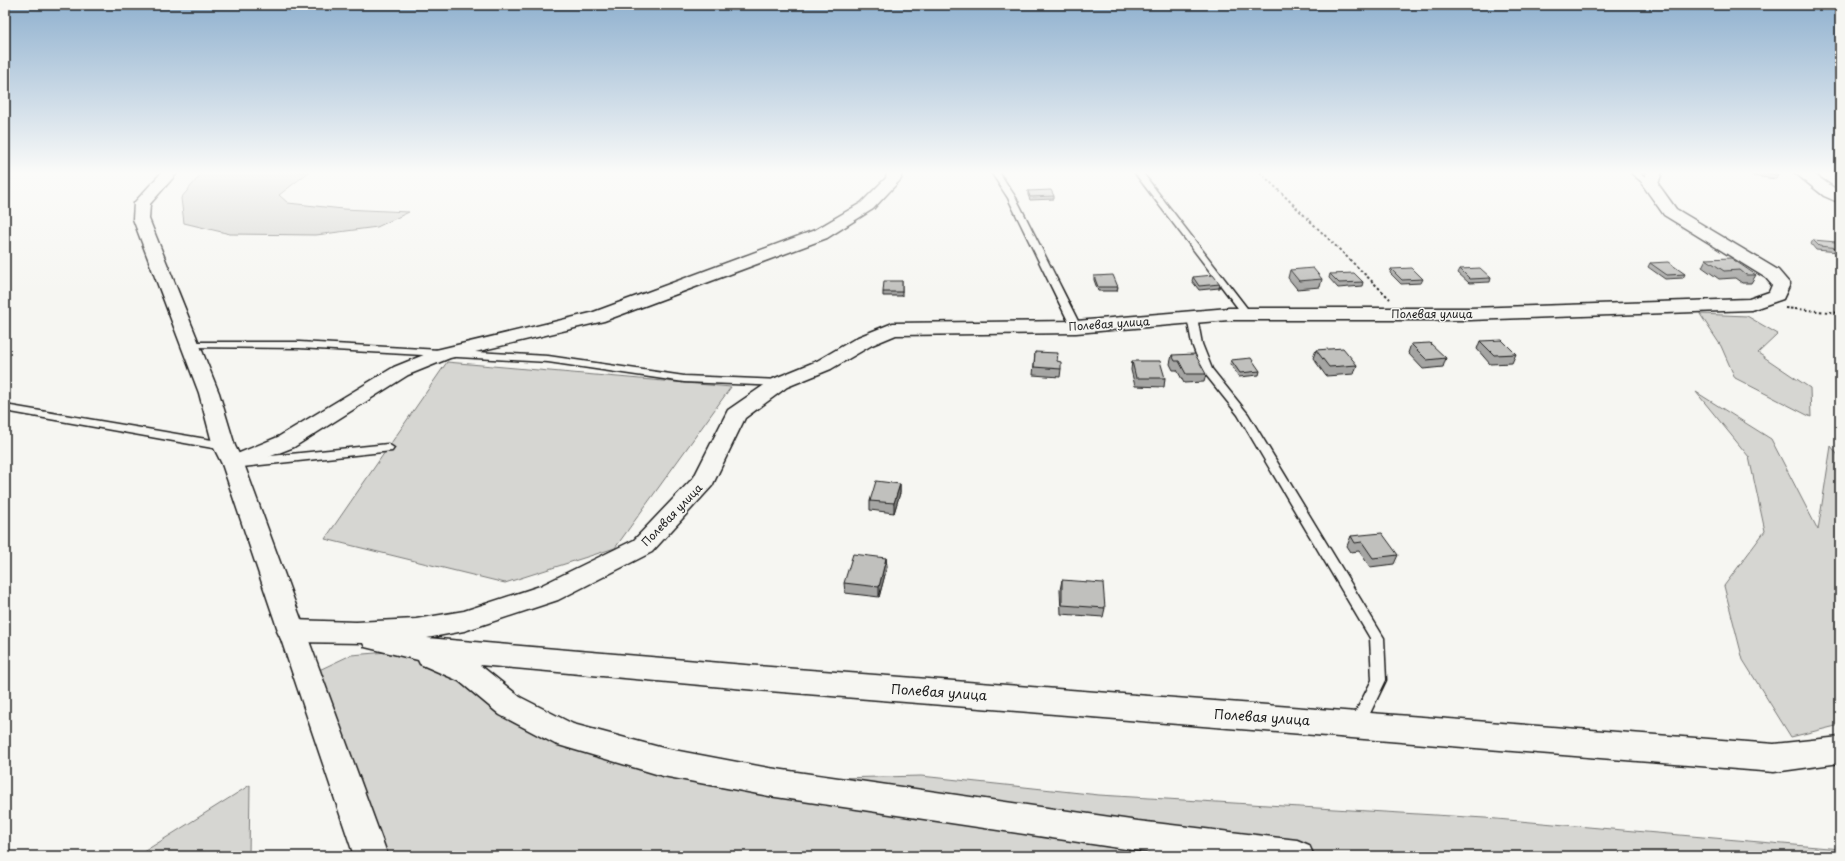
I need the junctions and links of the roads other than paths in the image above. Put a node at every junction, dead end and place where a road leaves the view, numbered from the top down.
1 (141, 212) edge
2 (857, 212) edge
3 (1019, 212) edge
4 (1169, 212) edge
5 (1670, 212) edge
6 (1247, 314) junction
7 (1192, 317) junction
8 (1076, 327) junction
9 (190, 345) junction
10 (443, 354) junction
11 (780, 383) junction
12 (5, 408) edge
13 (388, 448) dead end
14 (228, 455) junction
15 (291, 631) junction
16 (356, 634) junction
17 (410, 648) junction
18 (1357, 725) junction
19 (1840, 750) edge
20 (371, 856) edge
21 (1297, 856) edge

1 - 9 street
2 - 10 street
3 - 8 lane
4 - 6 lane
5 - 6 street, Полевая улица
6 - 7 street, Полевая улица
7 - 8 street, Полевая улица
7 - 18 lane
8 - 11 street, Полевая улица
9 - 10 lane
9 - 14 street
10 - 11 lane
10 - 14 street
11 - 16 street, Полевая улица
12 - 14 lane
13 - 14 lane
14 - 15 street
15 - 16 street, Полевая улица
15 - 20 street
16 - 17 street, Полевая улица
17 - 18 street, Полевая улица
17 - 21 street
18 - 19 street, Полевая улица

